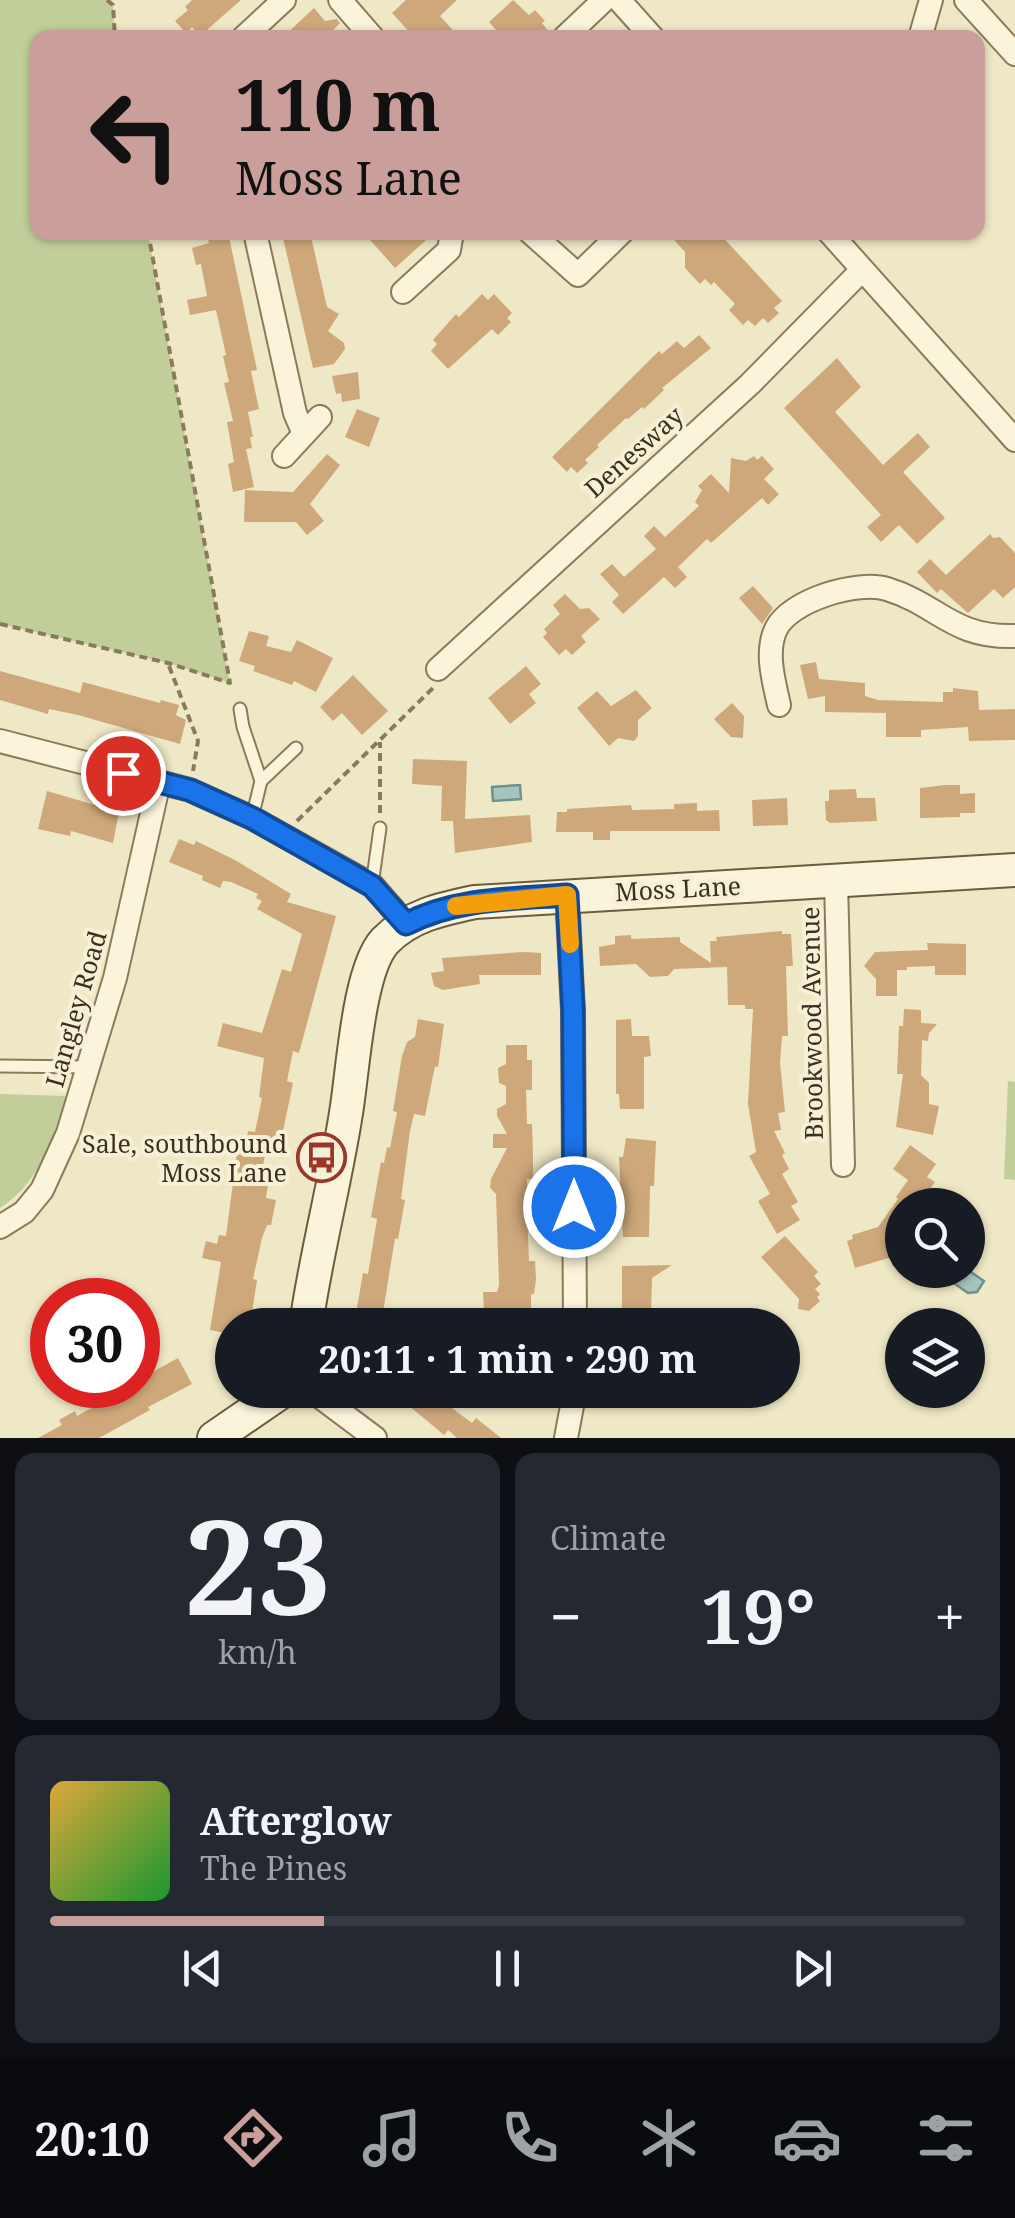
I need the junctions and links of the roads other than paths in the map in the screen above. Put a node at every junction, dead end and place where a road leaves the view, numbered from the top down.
1 (284, 0) edge
2 (340, 0) edge
3 (604, 0) edge
4 (619, 0) edge
5 (931, 0) edge
6 (966, 0) edge
7 (252, 30) edge
8 (366, 30) edge
9 (572, 30) edge
10 (646, 30) edge
11 (922, 30) edge
12 (1015, 54) edge
13 (257, 240) edge
14 (451, 240) edge
15 (529, 240) edge
16 (614, 240) edge
17 (836, 240) edge
18 (859, 240) edge
19 (855, 262) junction
20 (403, 292) dead end
21 (1015, 440) edge
22 (284, 456) dead end
23 (1015, 636) edge
24 (438, 670) road end
25 (779, 705) dead end
26 (240, 709) dead end
27 (0, 741) edge
28 (296, 748) dead end
29 (261, 781) junction
30 (160, 782) junction
31 (252, 818) junction
32 (380, 828) road end
33 (1015, 870) edge
34 (836, 880) junction
35 (372, 886) junction
36 (567, 895) junction
37 (406, 924) junction
38 (0, 1066) edge
39 (90, 1067) junction
40 (842, 1165) dead end
41 (0, 1227) edge
42 (309, 1308) edge
43 (575, 1308) edge
44 (258, 1408) edge
45 (335, 1408) edge
46 (572, 1408) edge
47 (214, 1438) edge
48 (375, 1438) edge
49 (566, 1438) edge

1 - 7 street
2 - 8 street
3 - 9 street
4 - 10 street
5 - 11 street
6 - 12 street
13 - 22 street
14 - 20 street
15 - 16 street
17 - 19 street
18 - 19 street, Denesway
19 - 21 street
19 - 24 street, Denesway
23 - 25 street
26 - 29 lane
27 - 30 street
28 - 29 lane
29 - 31 lane
30 - 31 street
30 - 39 street, Langley Road
31 - 35 street
32 - 35 lane
33 - 34 street, Moss Lane
34 - 36 street, Moss Lane
34 - 40 street, Brookwood Avenue
35 - 37 street
36 - 37 street, Moss Lane
36 - 43 street
37 - 42 street, Moss Lane
38 - 39 lane
39 - 41 street, Langley Road
44 - 47 street
45 - 48 street
46 - 49 street

